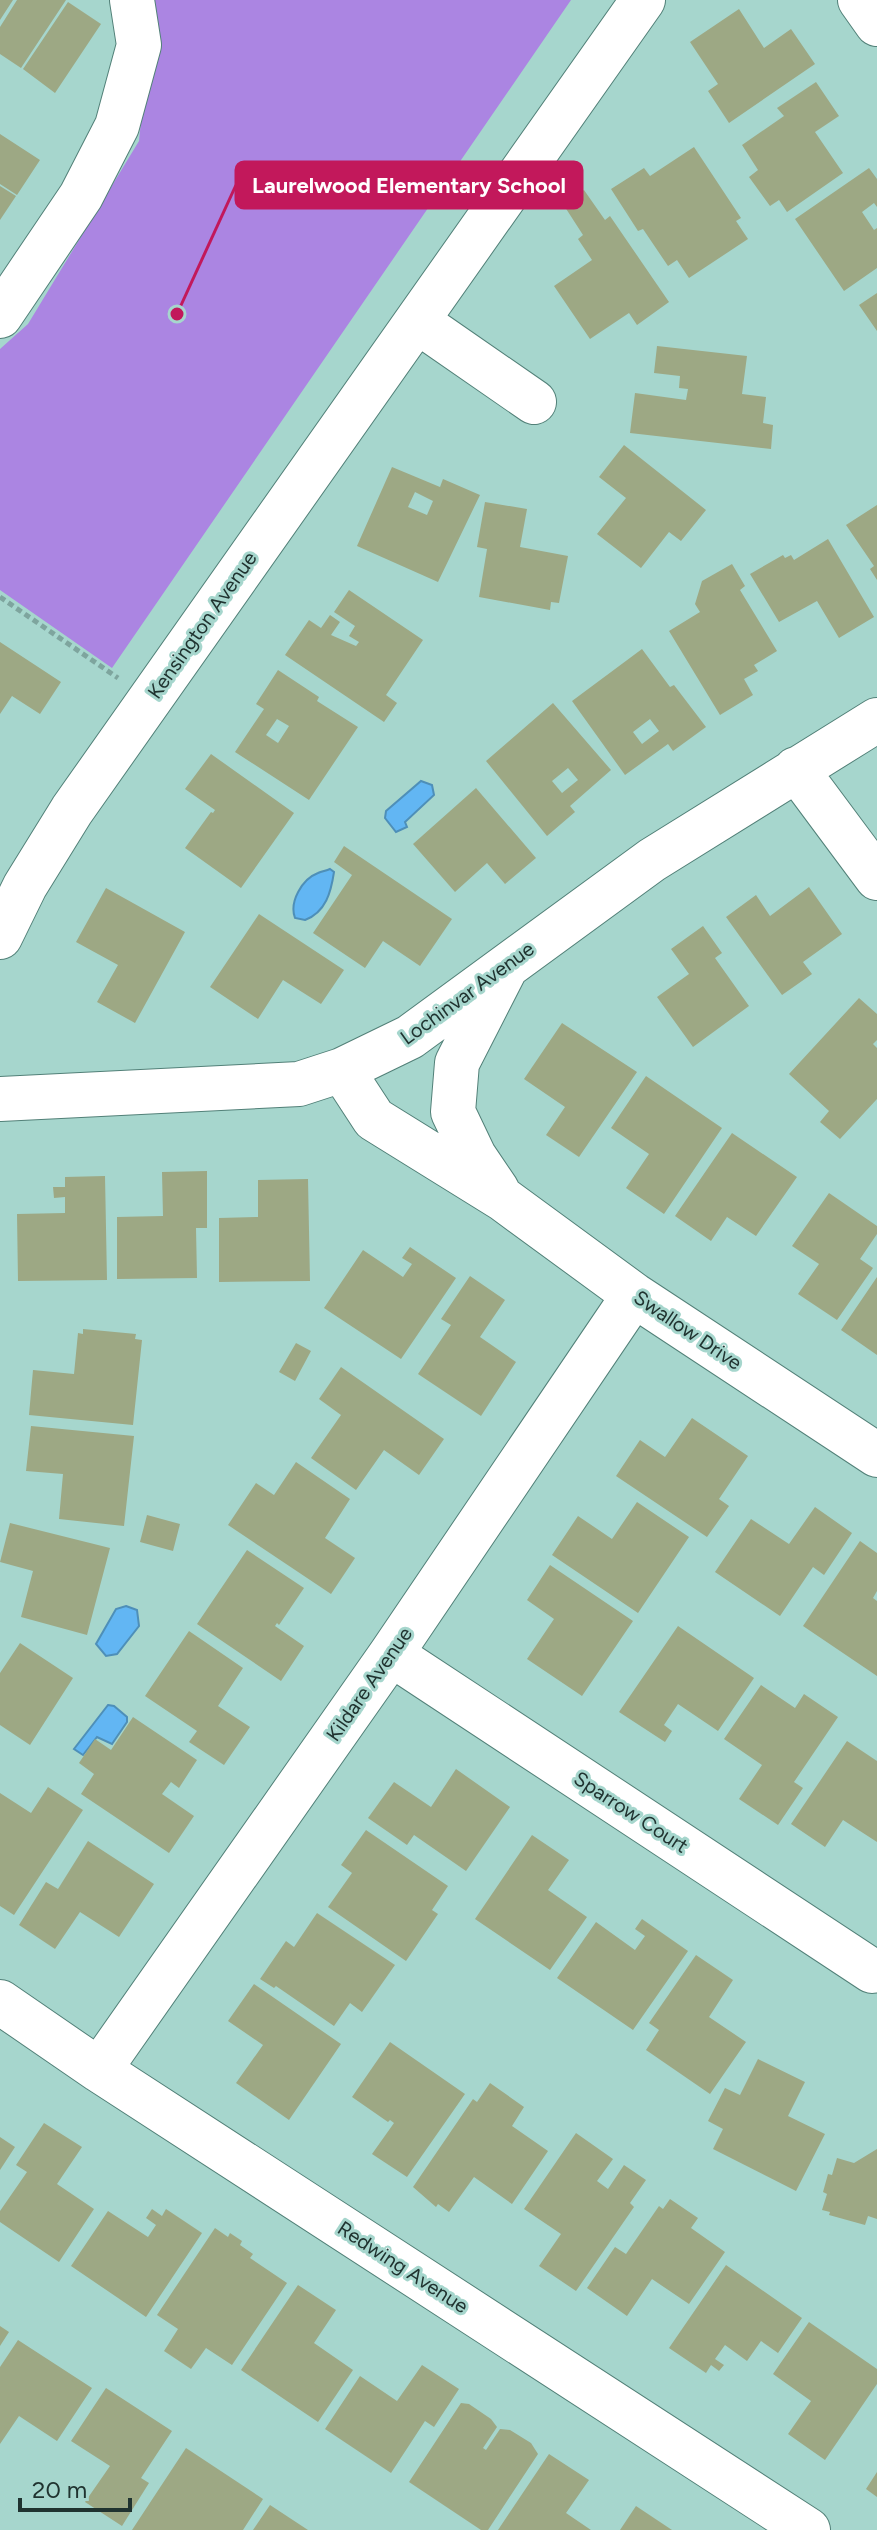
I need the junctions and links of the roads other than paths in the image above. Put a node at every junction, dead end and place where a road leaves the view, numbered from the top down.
1 (132, 0) edge
2 (643, 0) edge
3 (860, 0) edge
4 (877, 24) edge
5 (0, 316) edge
6 (417, 321) junction
7 (534, 402) dead end
8 (877, 720) edge
9 (796, 769) junction
10 (877, 878) edge
11 (0, 937) edge
12 (507, 963) junction
13 (342, 1070) junction
14 (0, 1099) edge
15 (503, 1199) junction
16 (634, 1295) junction
17 (877, 1455) edge
18 (391, 1654) junction
19 (872, 1971) dead end
20 (0, 2002) edge
21 (99, 2070) junction
22 (808, 2530) edge

1 - 5 street
2 - 6 street, Kensington Avenue
3 - 4 street
6 - 7 street
6 - 11 street, Kensington Avenue
8 - 9 street, Lochinvar Avenue
9 - 10 street
9 - 12 street, Lochinvar Avenue
12 - 13 street, Lochinvar Avenue
12 - 15 street, Swallow Drive
13 - 14 street, Lochinvar Avenue
13 - 15 street, Swallow Drive
15 - 16 street, Swallow Drive
16 - 17 street, Swallow Drive
16 - 18 street, Kildare Avenue
18 - 19 street, Sparrow Court
18 - 21 street, Kildare Avenue
20 - 21 street, Redwing Avenue
21 - 22 street, Redwing Avenue

